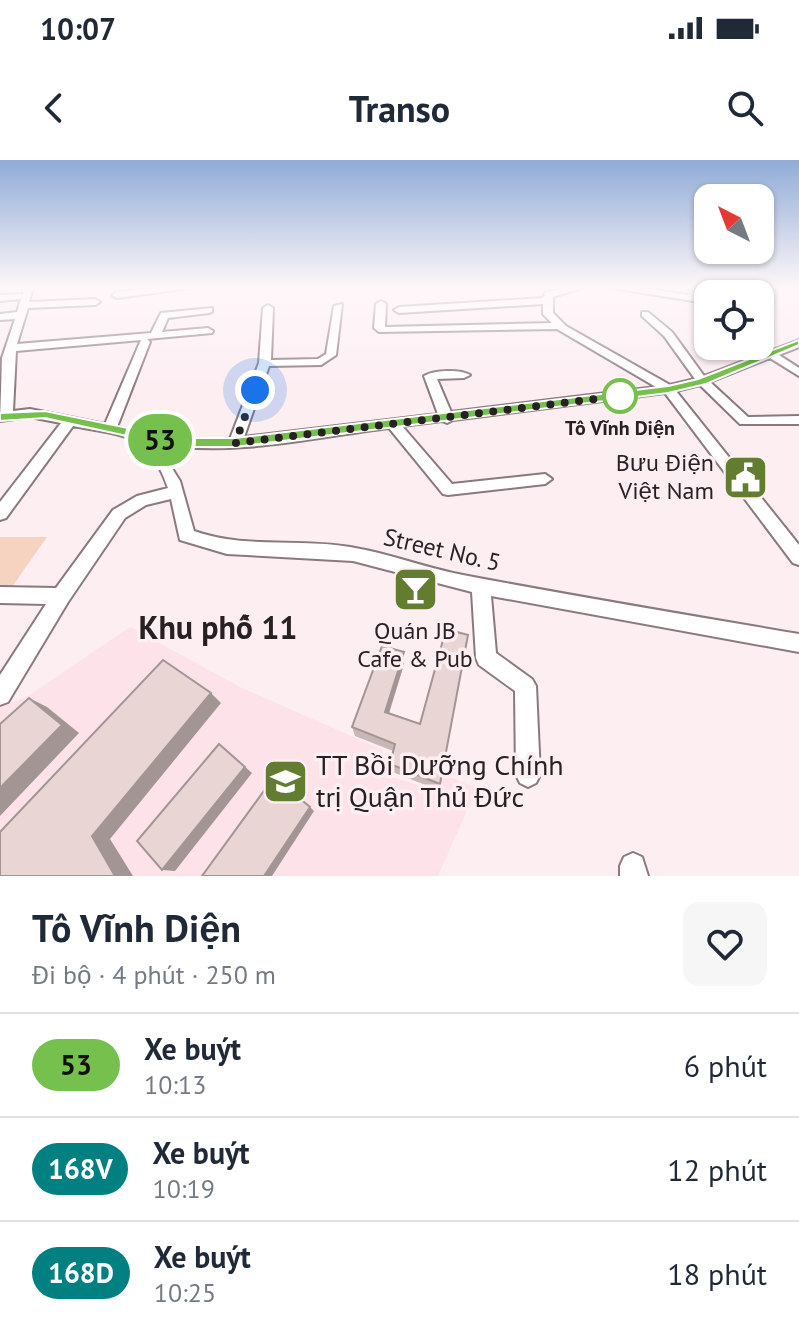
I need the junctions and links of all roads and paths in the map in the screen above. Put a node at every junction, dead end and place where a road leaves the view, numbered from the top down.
1 (19, 320) edge
2 (161, 320) edge
3 (267, 320) edge
4 (337, 320) edge
5 (380, 320) edge
6 (554, 320) edge
7 (652, 320) edge
8 (559, 326) junction
9 (208, 331) dead end
10 (150, 339) junction
11 (799, 343) edge
12 (11, 348) junction
13 (774, 354) edge
14 (774, 356) edge
15 (759, 360) edge
16 (265, 363) junction
17 (3, 372) edge
18 (799, 373) edge
19 (464, 375) dead end
20 (702, 381) junction
21 (668, 389) junction
22 (3, 417) edge
23 (447, 419) junction
24 (799, 420) edge
25 (70, 421) junction
26 (394, 425) junction
27 (109, 430) junction
28 (139, 436) junction
29 (235, 443) junction
30 (545, 479) dead end
31 (177, 492) junction
32 (0, 514) edge
33 (799, 558) edge
34 (481, 586) junction
35 (0, 595) edge
36 (61, 596) junction
37 (799, 643) edge
38 (0, 694) edge
39 (528, 775) dead end

1 - 12 street
2 - 10 street
3 - 16 street
4 - 16 street
5 - 8 street
6 - 8 street
7 - 20 street
8 - 21 street
9 - 10 street
10 - 12 street
10 - 27 street
11 - 13 street
12 - 17 street
14 - 18 street
15 - 20 street
16 - 29 street
17 - 22 street
19 - 23 street
20 - 21 street
20 - 24 street
21 - 23 street
21 - 33 street
22 - 25 street
23 - 26 street
25 - 27 street
25 - 32 street
26 - 29 street
26 - 30 street
27 - 28 street
28 - 29 street
28 - 31 street, Street No. 5
31 - 34 street, Street No. 5
31 - 36 street
34 - 37 street, Street No. 5
34 - 39 street
35 - 36 street
36 - 38 street

